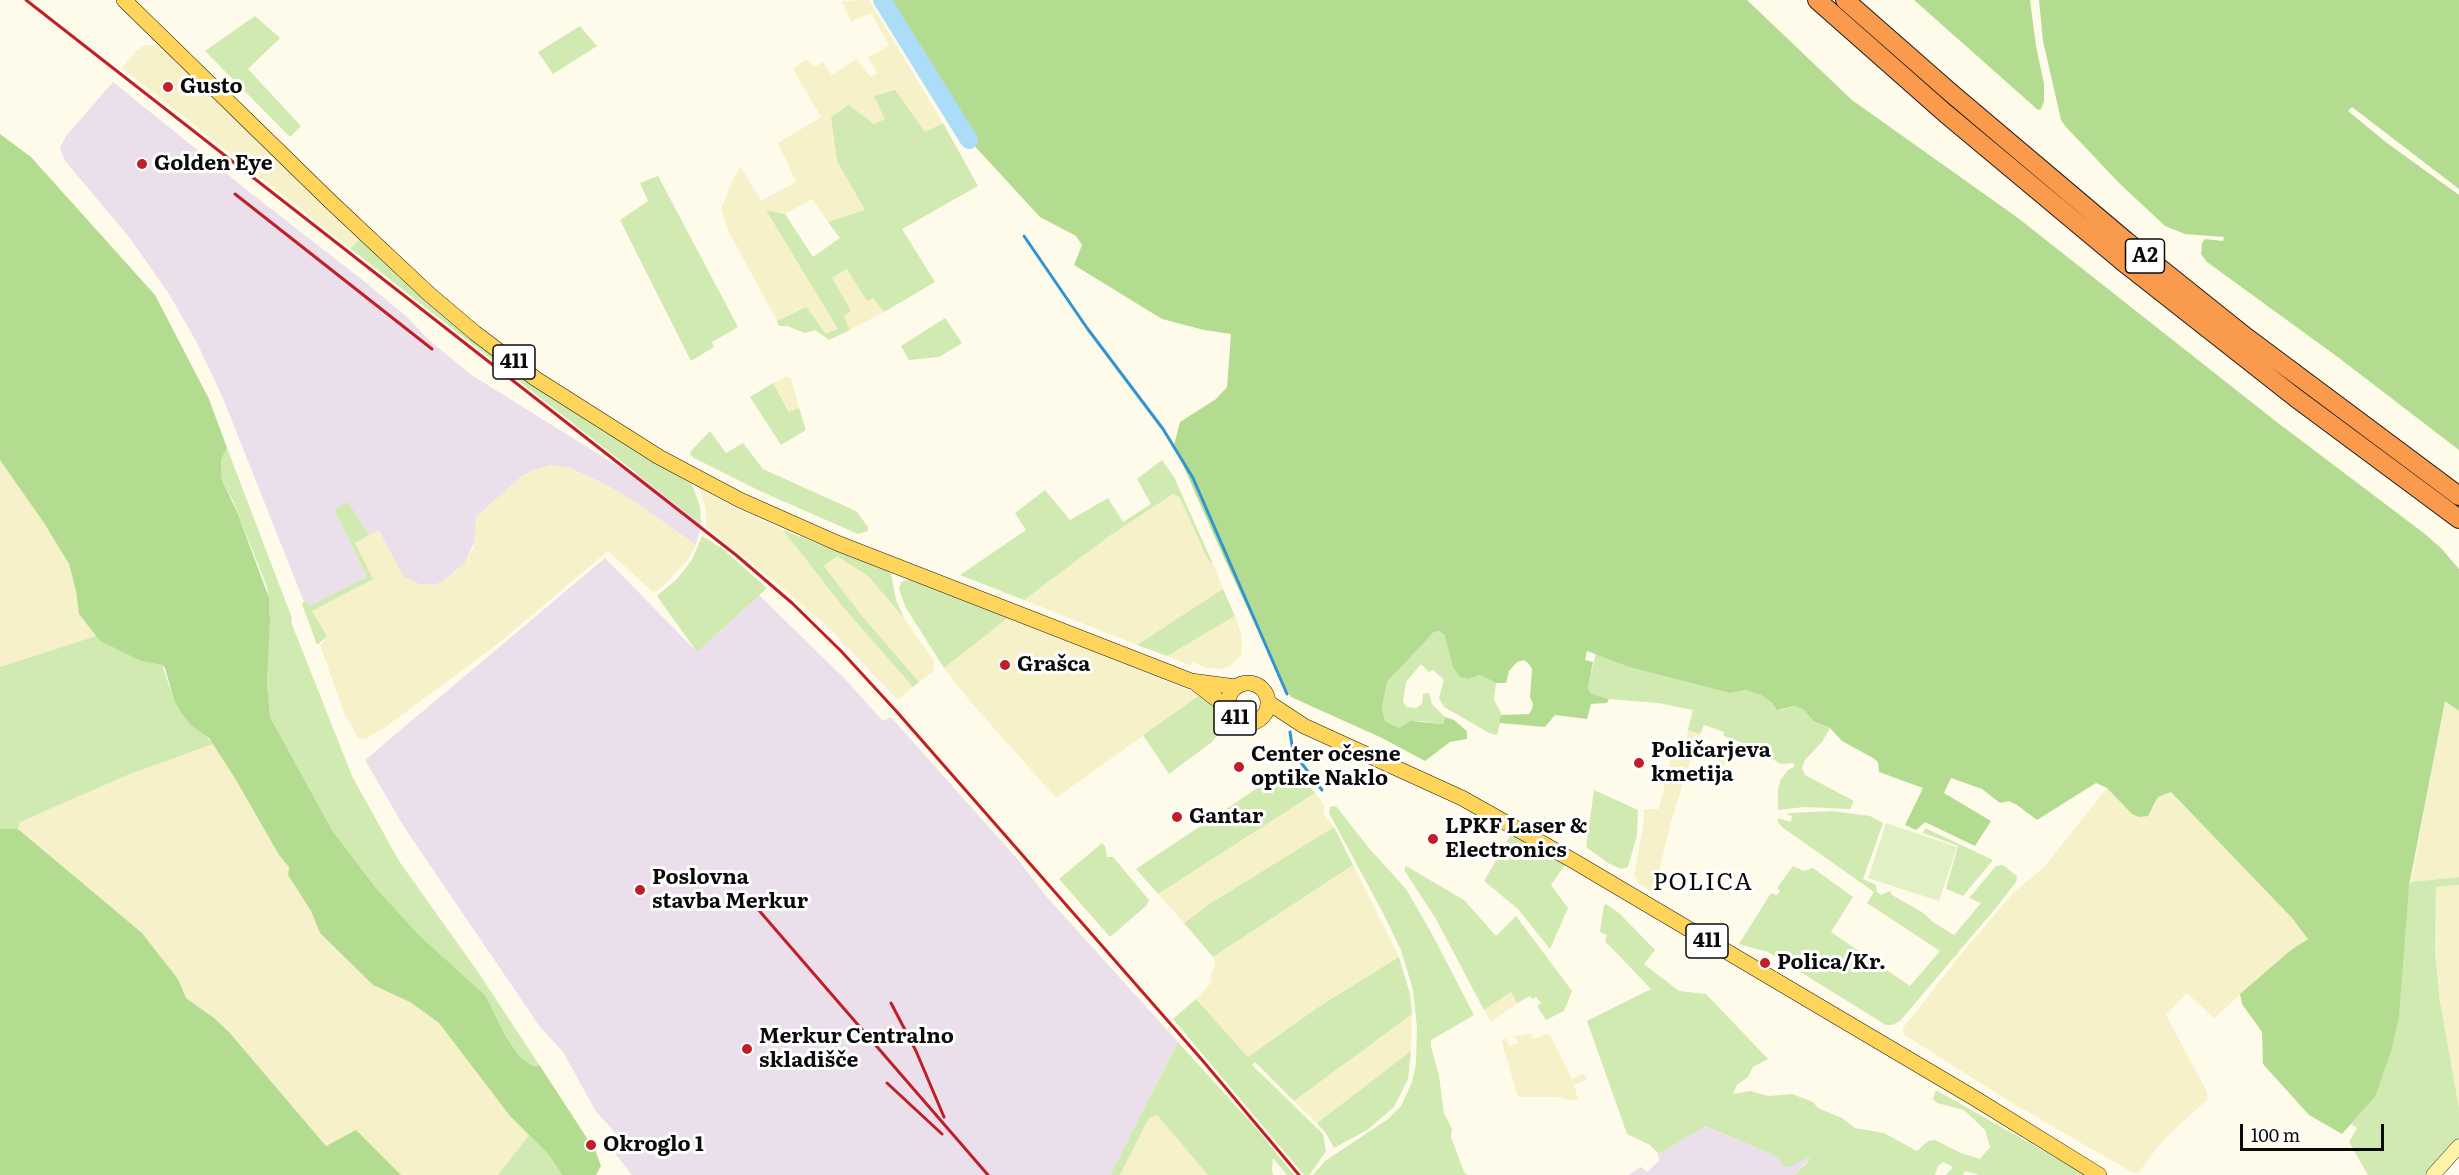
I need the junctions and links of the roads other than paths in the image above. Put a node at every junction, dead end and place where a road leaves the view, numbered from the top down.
1 (124, 0) edge
2 (1817, 0) edge
3 (1845, 0) edge
4 (2459, 495) edge
5 (2427, 496) junction
6 (2459, 519) edge
7 (2459, 533) edge
8 (1191, 681) junction
9 (1236, 687) junction
10 (1228, 708) junction
11 (1266, 710) junction
12 (2459, 1146) edge
13 (2099, 1175) edge
14 (2433, 1175) edge

1 - 8 main road, 411
2 - 5 highway, A2
3 - 4 highway, A2
5 - 6 highway, A2
5 - 7 highway
8 - 9 main road, 411
8 - 10 main road, 411
9 - 10 main road, 411
9 - 11 main road, 411
10 - 11 main road, 411
11 - 13 main road, 411
12 - 14 main road

